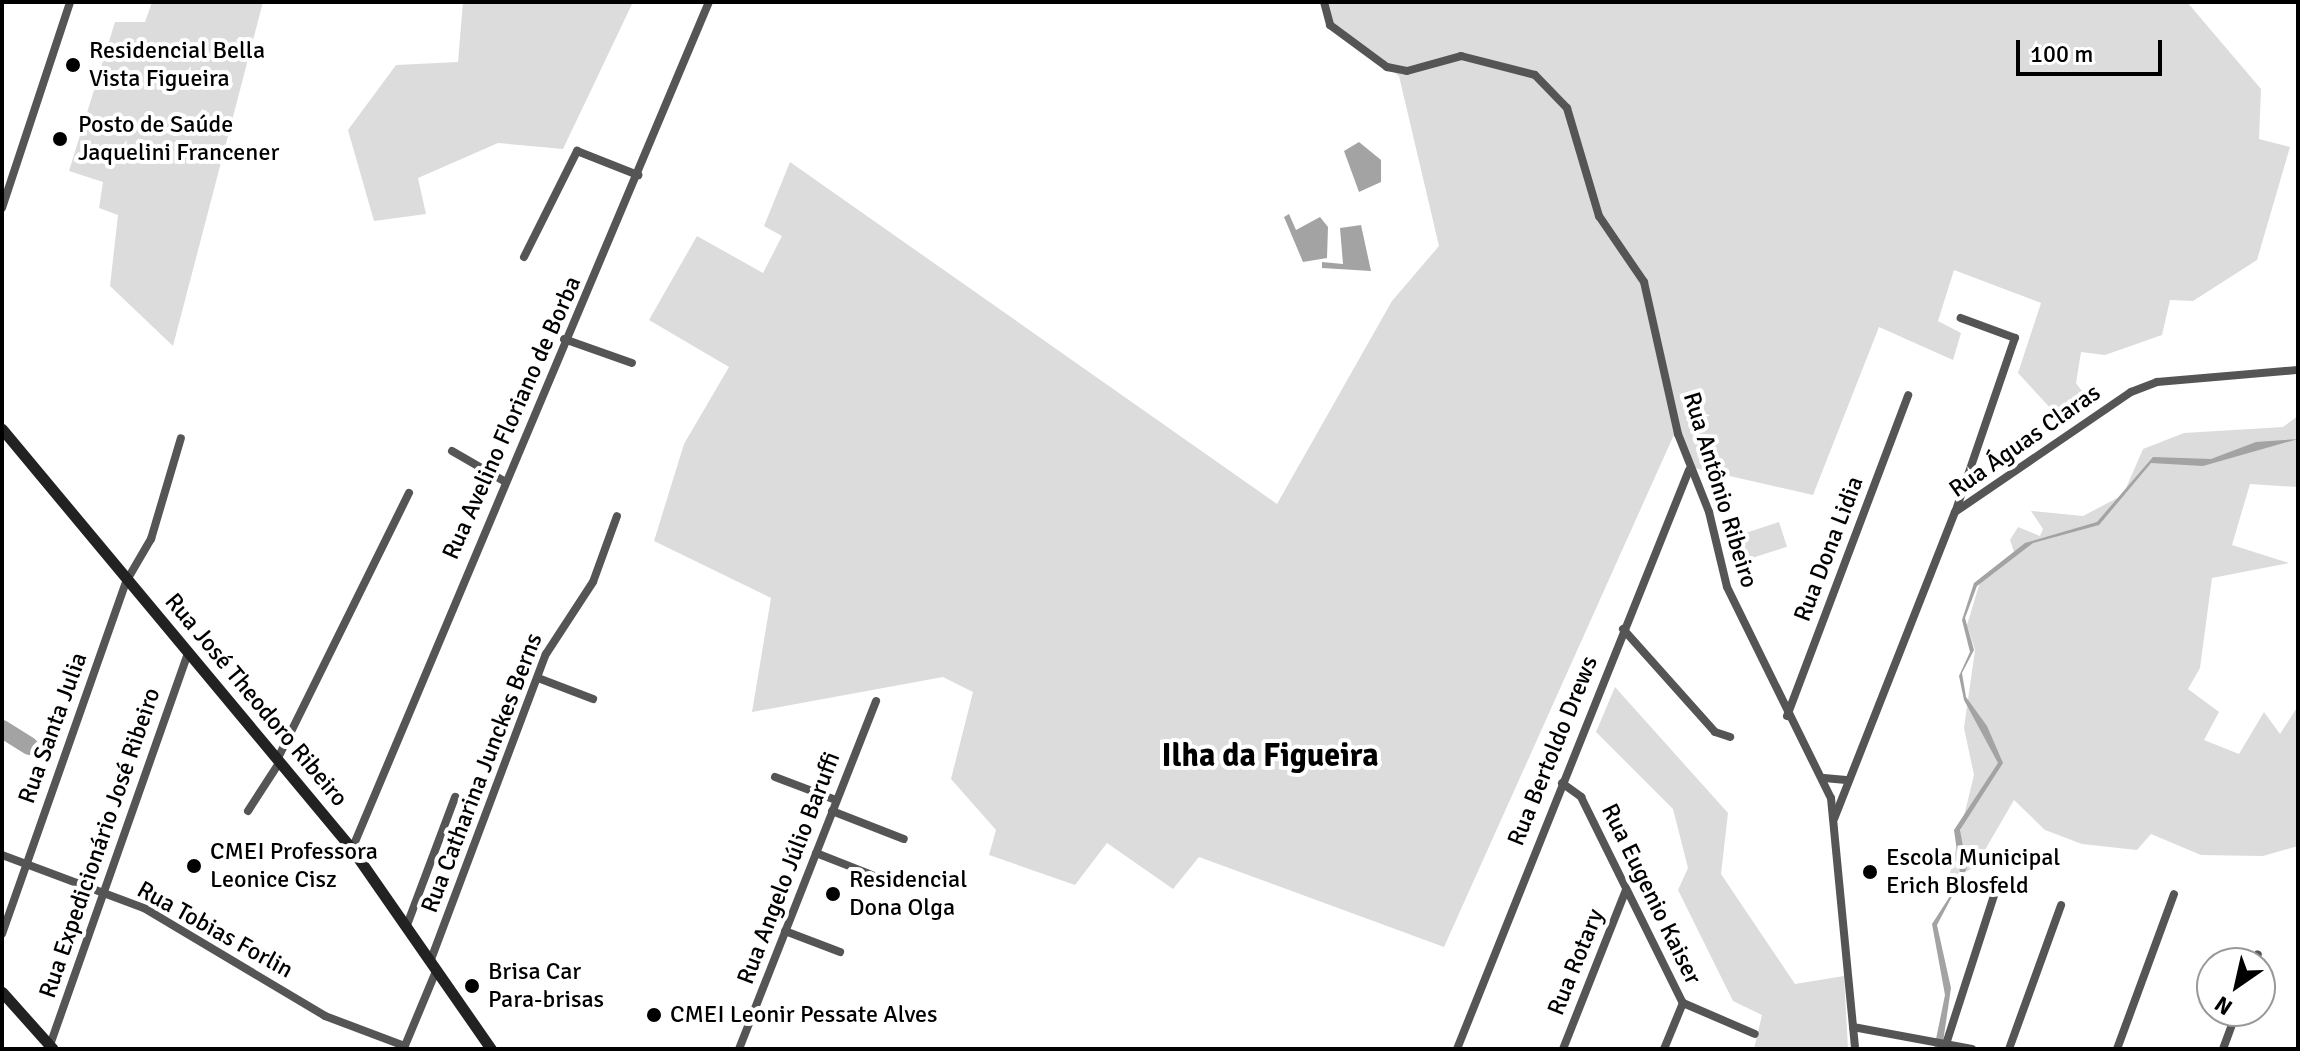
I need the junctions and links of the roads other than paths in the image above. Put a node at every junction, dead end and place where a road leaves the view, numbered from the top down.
1 (70, 2) edge
2 (709, 2) edge
3 (1324, 2) edge
4 (638, 175) junction
5 (2, 208) edge
6 (524, 257) dead end
7 (1961, 318) dead end
8 (564, 339) junction
9 (632, 363) dead end
10 (2298, 370) edge
11 (1908, 395) dead end
12 (2, 429) edge
13 (181, 438) dead end
14 (452, 451) dead end
15 (1689, 470) junction
16 (504, 481) junction
17 (409, 493) dead end
18 (1955, 512) junction
19 (617, 516) dead end
20 (127, 580) junction
21 (1623, 629) junction
22 (188, 654) junction
23 (538, 678) junction
24 (593, 699) dead end
25 (876, 701) dead end
26 (1787, 716) junction
27 (1730, 737) dead end
28 (278, 762) junction
29 (775, 777) dead end
30 (1824, 778) junction
31 (1849, 780) junction
32 (1562, 783) junction
33 (455, 797) dead end
34 (836, 800) junction
35 (248, 811) dead end
36 (832, 811) junction
37 (1834, 820) junction
38 (904, 839) dead end
39 (352, 849) junction
40 (816, 853) junction
41 (2, 855) edge
42 (26, 864) junction
43 (872, 875) dead end
44 (1998, 883) dead end
45 (1626, 890) junction
46 (103, 893) junction
47 (2174, 894) dead end
48 (2061, 905) dead end
49 (407, 925) junction
50 (785, 931) junction
51 (2, 934) edge
52 (840, 952) dead end
53 (433, 967) junction
54 (2, 992) edge
55 (1683, 1003) junction
56 (1853, 1027) junction
57 (2231, 1027) edge
58 (1755, 1034) dead end
59 (1947, 1041) junction
60 (52, 1047) edge
61 (404, 1048) edge
62 (491, 1049) edge
63 (739, 1049) edge
64 (1457, 1049) edge
65 (1563, 1049) edge
66 (1664, 1049) edge
67 (1855, 1049) edge
68 (1972, 1049) edge
69 (2009, 1049) edge
70 (2117, 1049) edge
71 (2223, 1049) edge

1 - 5 street
2 - 4 street, Rua Avelino Floriano de Borba
3 - 15 street, Rua Antônio Ribeiro
4 - 6 street
4 - 8 street, Rua Avelino Floriano de Borba
7 - 18 street
8 - 9 street
8 - 16 street, Rua Avelino Floriano de Borba
10 - 18 street, Rua Águas Claras
11 - 26 street, Rua Dona Lidia
12 - 20 main road, Rua José Theodoro Ribeiro
13 - 20 street, Rua Santa Julia
14 - 16 street
15 - 21 street, Rua Bertoldo Drews
15 - 26 street, Rua Antônio Ribeiro
16 - 39 street, Rua Avelino Floriano de Borba
17 - 28 street
18 - 31 street, Rua Águas Claras
19 - 23 street, Rua Catharina Junckes Berns
20 - 22 main road, Rua José Theodoro Ribeiro
20 - 42 street, Rua Santa Julia
21 - 27 street
21 - 32 street, Rua Bertoldo Drews
22 - 28 main road, Rua José Theodoro Ribeiro
22 - 46 street, Rua Expedicionário José Ribeiro
23 - 24 street
23 - 53 street, Rua Catharina Junckes Berns
25 - 34 street, Rua Angelo Júlio Baruffi
26 - 30 street, Rua Antônio Ribeiro
28 - 35 street
28 - 39 main road, Rua José Theodoro Ribeiro
29 - 34 street
30 - 31 street
30 - 37 street, Rua Antônio Ribeiro
31 - 37 street, Rua Águas Claras
32 - 45 street, Rua Eugenio Kaiser
32 - 64 street, Rua Bertoldo Drews
33 - 49 street
34 - 36 street, Rua Angelo Júlio Baruffi
36 - 38 street
36 - 40 street, Rua Angelo Júlio Baruffi
37 - 56 street, Rua Antônio Ribeiro
39 - 49 main road, Rua José Theodoro Ribeiro
40 - 43 street
40 - 50 street, Rua Angelo Júlio Baruffi
41 - 42 street, Rua Tobias Forlin
42 - 46 street, Rua Tobias Forlin
42 - 51 street, Rua Santa Julia
44 - 59 street
45 - 55 street, Rua Eugenio Kaiser
45 - 65 street, Rua Rotary
46 - 60 street, Rua Expedicionário José Ribeiro
46 - 61 street, Rua Tobias Forlin
47 - 70 street
48 - 69 street
49 - 53 main road, Rua José Theodoro Ribeiro
50 - 52 street
50 - 63 street, Rua Angelo Júlio Baruffi
53 - 61 street, Rua Catharina Junckes Berns
53 - 62 main road, Rua José Theodoro Ribeiro
54 - 60 main road
55 - 58 street, Rua Eugenio Kaiser
55 - 66 street
56 - 59 street
56 - 67 street, Rua Antônio Ribeiro
57 - 71 street
59 - 68 street

